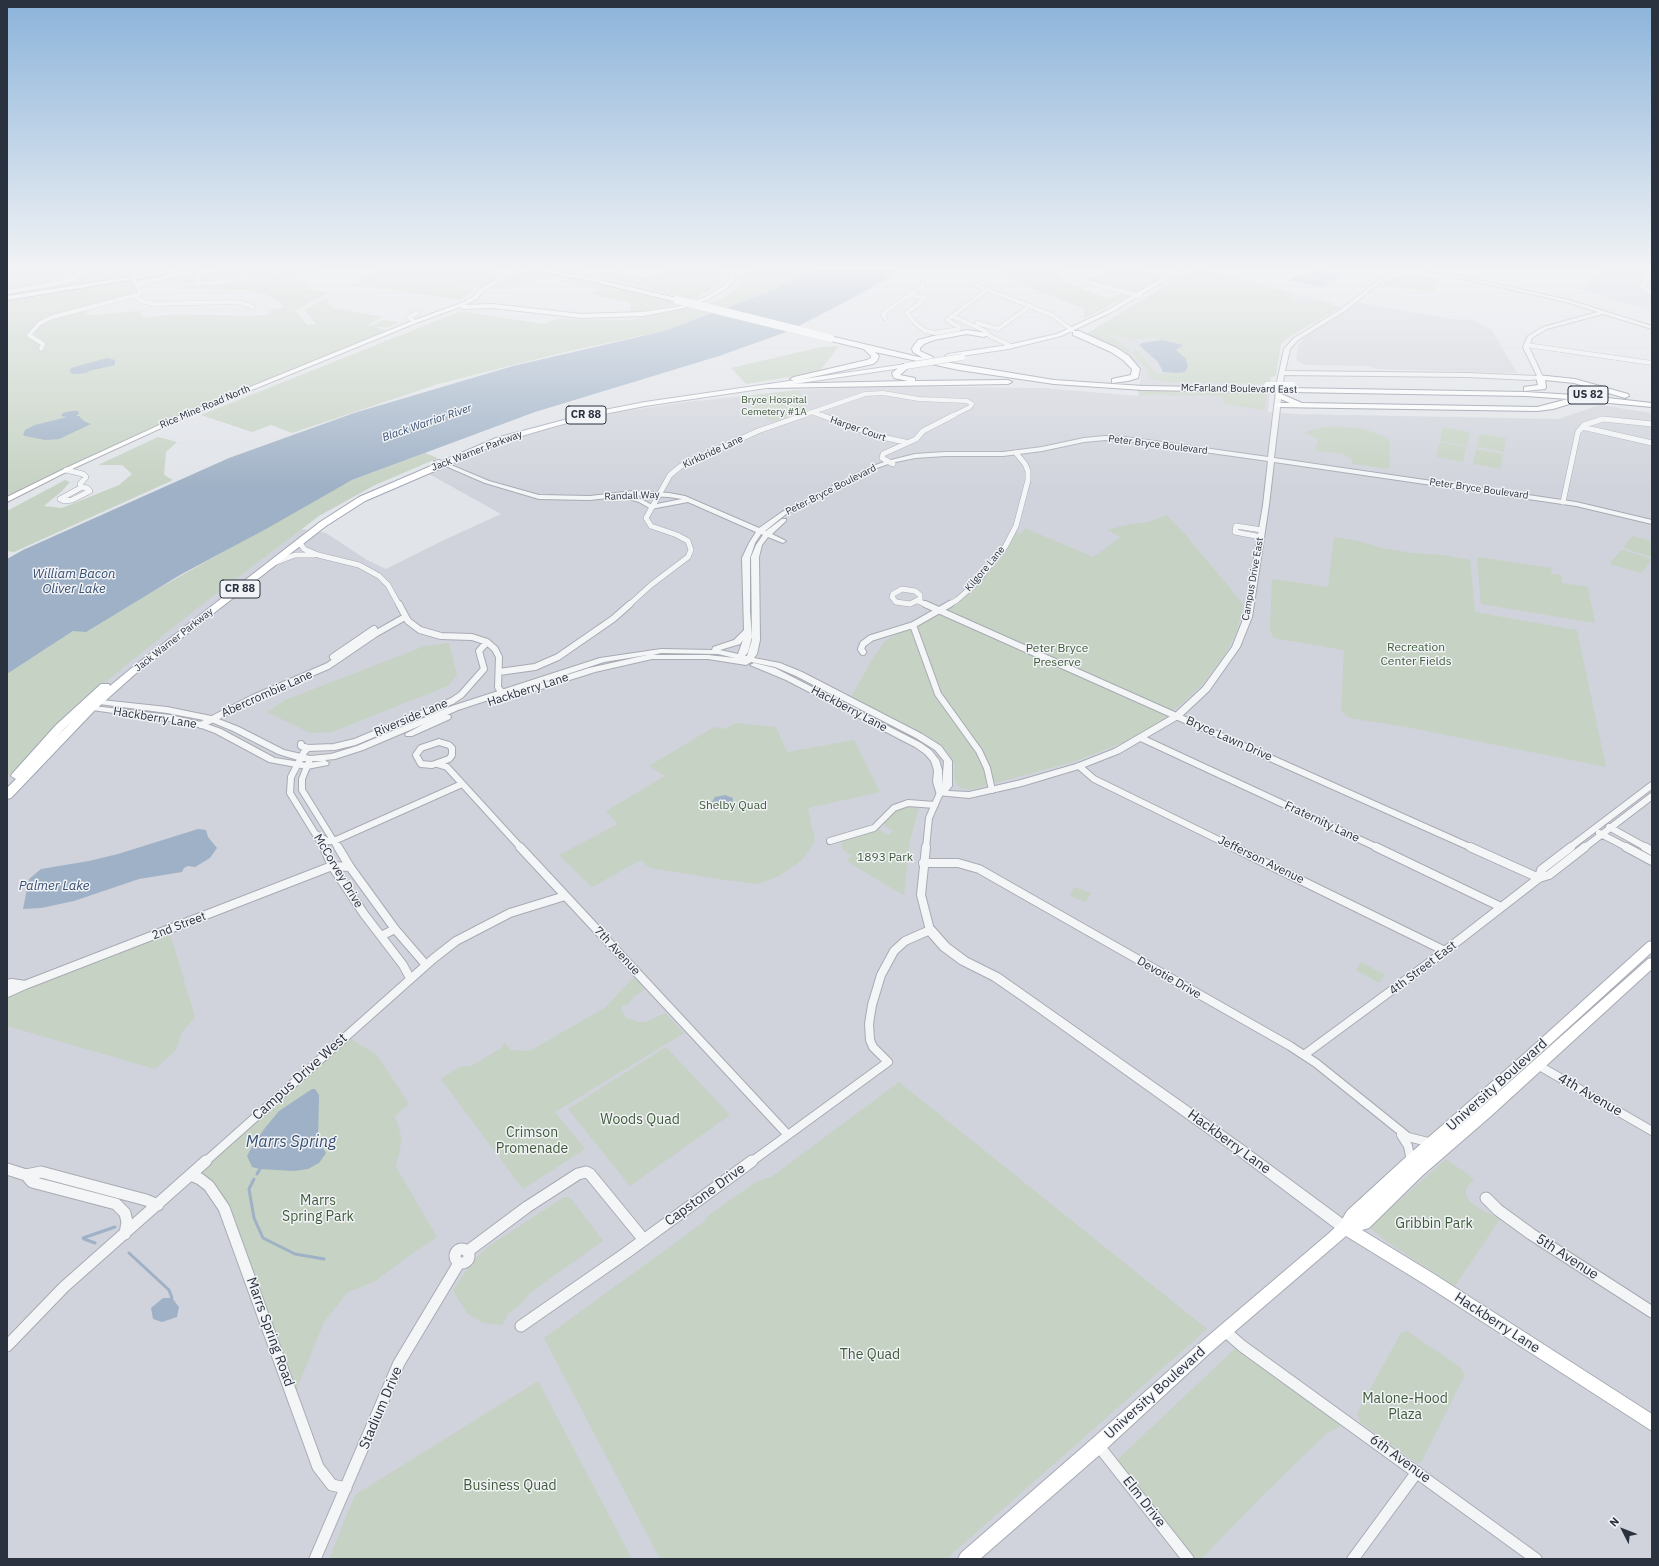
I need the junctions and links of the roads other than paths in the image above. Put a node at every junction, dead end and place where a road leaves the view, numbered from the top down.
1 (40, 342) edge
2 (365, 342) edge
3 (847, 342) edge
4 (849, 342) edge
5 (921, 342) edge
6 (995, 342) edge
7 (997, 342) edge
8 (1000, 342) edge
9 (1029, 342) edge
10 (1040, 342) edge
11 (1096, 342) edge
12 (1293, 342) edge
13 (1527, 342) edge
14 (1526, 345) junction
15 (866, 347) junction
16 (1010, 348) junction
17 (40, 349) dead end
18 (990, 350) junction
19 (928, 360) junction
20 (1283, 361) junction
21 (1652, 363) edge
22 (906, 366) junction
23 (1307, 371) junction
24 (1282, 372) junction
25 (845, 373) junction
26 (1540, 377) junction
27 (1529, 378) joint
28 (794, 380) junction
29 (1054, 382) junction
30 (1107, 382) junction
31 (887, 383) junction
32 (770, 386) junction
33 (1206, 387) junction
34 (1291, 388) junction
35 (1523, 390) junction
36 (1497, 393) junction
37 (1279, 395) junction
38 (1590, 398) junction
39 (1652, 401) edge
40 (1278, 405) junction
41 (1301, 405) junction
42 (1652, 405) edge
43 (812, 412) junction
44 (1276, 416) junction
45 (1652, 424) edge
46 (1582, 427) junction
47 (906, 442) junction
48 (1652, 443) edge
49 (1017, 454) junction
50 (1271, 461) junction
51 (440, 462) junction
52 (891, 463) junction
53 (66, 470) junction
54 (82, 487) junction
55 (664, 487) junction
56 (642, 494) junction
57 (659, 494) junction
58 (614, 495) junction
59 (671, 495) junction
60 (7, 500) edge
61 (694, 501) junction
62 (1563, 502) junction
63 (651, 507) junction
64 (1652, 522) edge
65 (1652, 526) edge
66 (763, 533) junction
67 (783, 541) dead end
68 (300, 543) junction
69 (318, 555) junction
70 (272, 564) junction
71 (918, 601) dead end
72 (940, 611) junction
73 (405, 617) junction
74 (913, 625) junction
75 (748, 630) junction
76 (361, 637) junction
77 (488, 642) junction
78 (359, 645) junction
79 (711, 651) junction
80 (863, 652) dead end
81 (744, 660) junction
82 (305, 671) junction
83 (499, 672) junction
84 (313, 673) junction
85 (502, 692) junction
86 (514, 695) junction
87 (90, 704) junction
88 (1177, 716) junction
89 (213, 718) junction
90 (201, 725) junction
91 (1141, 738) junction
92 (301, 744) dead end
93 (308, 748) junction
94 (299, 762) junction
95 (309, 762) junction
96 (447, 764) junction
97 (1079, 766) junction
98 (948, 782) junction
99 (462, 784) junction
100 (7, 785) edge
101 (1652, 785) edge
102 (992, 790) junction
103 (940, 793) junction
104 (976, 794) junction
105 (7, 795) edge
106 (1652, 796) edge
107 (935, 805) junction
108 (1602, 823) junction
109 (1611, 829) junction
110 (1594, 830) junction
111 (316, 834) junction
112 (1603, 835) junction
113 (334, 841) junction
114 (830, 841) dead end
115 (1652, 851) edge
116 (1652, 861) edge
117 (923, 862) junction
118 (332, 866) junction
119 (350, 866) junction
120 (1539, 878) junction
121 (565, 896) junction
122 (1501, 907) junction
123 (395, 929) junction
124 (930, 930) junction
125 (381, 936) junction
126 (1652, 945) edge
127 (1445, 951) junction
128 (1652, 962) edge
129 (426, 965) junction
130 (410, 978) junction
131 (7, 984) edge
132 (25, 985) junction
133 (7, 993) edge
134 (1304, 1055) junction
135 (1532, 1061) junction
136 (1398, 1130) junction
137 (1652, 1131) edge
138 (788, 1135) junction
139 (1432, 1143) junction
140 (1411, 1161) junction
141 (7, 1169) edge
142 (26, 1175) junction
143 (191, 1175) junction
144 (1486, 1198) dead end
145 (158, 1205) junction
146 (1345, 1228) junction
147 (125, 1234) junction
148 (644, 1240) junction
149 (1652, 1312) edge
150 (521, 1326) dead end
151 (1224, 1331) junction
152 (7, 1346) edge
153 (1652, 1423) edge
154 (1098, 1444) junction
155 (1417, 1472) junction
156 (346, 1488) junction
157 (315, 1559) edge
158 (967, 1559) edge
159 (1188, 1559) edge
160 (1353, 1559) edge
161 (1536, 1559) edge

1 - 17 street
2 - 53 main road, Rice Mine Road North
3 - 15 highway, McFarland Boulevard East / US 82
4 - 19 highway, McFarland Boulevard East / US 82
5 - 19 highway
6 - 18 main road
7 - 16 street
8 - 16 street
9 - 16 main road
10 - 16 main road
11 - 30 highway
12 - 20 street, Campus Drive East
13 - 14 street
14 - 21 street
14 - 26 street
15 - 19 highway, McFarland Boulevard East / US 82
15 - 28 highway
16 - 18 main road, Jack Warner Parkway
16 - 22 main road, Jack Warner Parkway / CR 88, bridge
18 - 25 main road, Jack Warner Parkway
19 - 22 highway
19 - 29 highway, McFarland Boulevard East / US 82
19 - 30 highway, McFarland Boulevard East / US 82
20 - 23 street
20 - 24 street, Campus Drive East
22 - 25 main road, Jack Warner Parkway / CR 88
23 - 24 street
23 - 26 street
24 - 27 street
24 - 37 street, Campus Drive East
25 - 28 main road, Jack Warner Parkway
25 - 31 highway
25 - 32 main road, Jack Warner Parkway / CR 88
26 - 27 highway
26 - 35 highway
26 - 39 highway
28 - 51 main road, Jack Warner Parkway
29 - 31 highway
29 - 33 highway, McFarland Boulevard East / US 82
30 - 33 highway, McFarland Boulevard East / US 82
31 - 32 highway
32 - 51 main road, Jack Warner Parkway / CR 88
33 - 34 highway, McFarland Boulevard East / US 82
34 - 35 highway, McFarland Boulevard East / US 82
34 - 36 highway, McFarland Boulevard East / US 82
35 - 39 highway, McFarland Boulevard East / US 82
36 - 38 highway, McFarland Boulevard East / US 82
36 - 41 highway
37 - 40 street, Campus Drive East
37 - 41 highway
38 - 41 highway
38 - 42 highway, McFarland Boulevard East / US 82
40 - 41 highway
40 - 44 street, Campus Drive East
41 - 44 highway
43 - 47 street, Harper Court
43 - 47 street, Kirkbride Lane
43 - 55 street, Kirkbride Lane
44 - 50 street, Campus Drive East
45 - 46 street
46 - 48 street
46 - 62 street
47 - 52 street, Kirkbride Lane
49 - 50 street, Peter Bryce Boulevard
49 - 52 street, Peter Bryce Boulevard
49 - 72 street, Kilgore Lane
50 - 62 street, Peter Bryce Boulevard
50 - 65 street, Peter Bryce Boulevard
50 - 88 street, Campus Drive East
51 - 58 street, Randall Way
51 - 68 main road, Jack Warner Parkway / CR 88
51 - 87 main road, Jack Warner Parkway
52 - 66 street, Peter Bryce Boulevard
53 - 54 street
53 - 60 main road, Rice Mine Road North
54 - 54 street
55 - 56 street
55 - 57 street, Kirkbride Lane
55 - 59 street
56 - 57 street, Randall Way
56 - 58 street, Randall Way
57 - 59 street, Randall Way
57 - 63 street, Kirkbride Lane
58 - 63 street
59 - 61 street, Randall Way
61 - 63 street
61 - 66 street, Randall Way
62 - 64 street, Peter Bryce Boulevard
63 - 83 street, Kirkbride Lane
66 - 67 street, Randall Way
66 - 75 street, Peter Bryce Boulevard
66 - 81 street, Peter Bryce Boulevard
68 - 69 street
68 - 70 main road, Jack Warner Parkway / CR 88
69 - 70 street
69 - 73 street
70 - 87 main road, Jack Warner Parkway / CR 88
71 - 72 street, Bryce Lawn Drive
72 - 74 street, Kilgore Lane
72 - 88 street, Bryce Lawn Drive
73 - 76 street, Abercrombie Lane
73 - 77 street
73 - 78 street, Abercrombie Lane
74 - 80 street, Kilgore Lane
74 - 102 street
75 - 79 street
75 - 81 street, Peter Bryce Boulevard
76 - 78 street
76 - 82 street, Abercrombie Lane
77 - 83 street
77 - 93 street, Riverside Lane
78 - 84 street, Abercrombie Lane
79 - 81 street, Hackberry Lane
79 - 85 street, Hackberry Lane
81 - 86 street, Hackberry Lane
81 - 98 street, Hackberry Lane
81 - 103 street, Hackberry Lane
82 - 84 street
82 - 89 street, Abercrombie Lane
83 - 85 street
84 - 89 street, Abercrombie Lane
85 - 86 street
85 - 95 street, Hackberry Lane
86 - 95 street, Hackberry Lane
87 - 89 street, Hackberry Lane
87 - 90 street, Hackberry Lane
87 - 100 main road, Jack Warner Parkway
87 - 105 main road, Jack Warner Parkway / CR 88
88 - 91 street, Campus Drive East
88 - 120 street, Bryce Lawn Drive
89 - 90 street
89 - 94 street, Hackberry Lane
90 - 94 street, Hackberry Lane
91 - 97 street, Campus Drive East
91 - 122 street, Fraternity Lane
92 - 93 street
93 - 94 street
94 - 95 street, Hackberry Lane
94 - 111 street, McCorvey Drive
95 - 113 street, McCorvey Drive
96 - 96 street
96 - 99 street, 7th Avenue
97 - 102 street, Campus Drive East
97 - 127 street, Jefferson Avenue
98 - 103 street, Hackberry Lane
98 - 104 street
99 - 113 street
99 - 121 street, 7th Avenue
101 - 108 street, 4th Street East
102 - 104 street, Campus Drive East
103 - 104 street, Campus Drive East
103 - 107 street, Hackberry Lane
106 - 109 street, 4th Street East
107 - 114 street
107 - 117 street, Hackberry Lane
108 - 109 street
108 - 110 street, 4th Street East
109 - 112 street, 4th Street East
109 - 115 street
110 - 112 street
110 - 120 street, 4th Street East
111 - 113 street
111 - 118 street, McCorvey Drive
112 - 116 street
112 - 120 street, 4th Street East
113 - 119 street, McCorvey Drive
117 - 124 street, Hackberry Lane
117 - 134 street, Devotie Drive
118 - 119 street
118 - 125 street, McCorvey Drive
118 - 132 street, 2nd Street
119 - 123 street, McCorvey Drive
120 - 122 street, 4th Street East
121 - 129 street, Campus Drive West
121 - 138 street, 7th Avenue
122 - 127 street, 4th Street East
123 - 125 street
123 - 129 street, McCorvey Drive
124 - 138 street, Capstone Drive
124 - 146 street, Hackberry Lane
125 - 130 street, McCorvey Drive
126 - 135 main road, University Boulevard
127 - 134 street, 4th Street East
128 - 135 main road, University Boulevard
129 - 130 street, Campus Drive West
130 - 143 street, Campus Drive West
131 - 132 street, 2nd Street
132 - 133 street, 2nd Street
134 - 136 street, Devotie Drive
135 - 137 street, 4th Avenue
135 - 139 main road, University Boulevard
135 - 146 main road, University Boulevard
136 - 139 street, Devotie Drive
136 - 140 street, Devotie Drive
138 - 148 street, Capstone Drive
139 - 140 main road, University Boulevard
140 - 146 main road, University Boulevard
141 - 142 street
142 - 145 street
142 - 147 street
143 - 145 street, Campus Drive West
143 - 156 street, Marrs Spring Road
144 - 149 street, 5th Avenue
145 - 147 street, Campus Drive West
146 - 151 main road, University Boulevard
146 - 153 main road, Hackberry Lane
147 - 152 street, Campus Drive West
148 - 150 street, Capstone Drive
148 - 156 street, Stadium Drive
151 - 154 main road, University Boulevard
151 - 155 street, 6th Avenue
154 - 158 main road, University Boulevard
154 - 159 street, Elm Drive
155 - 160 street
155 - 161 street, 6th Avenue
156 - 157 street, Stadium Drive

